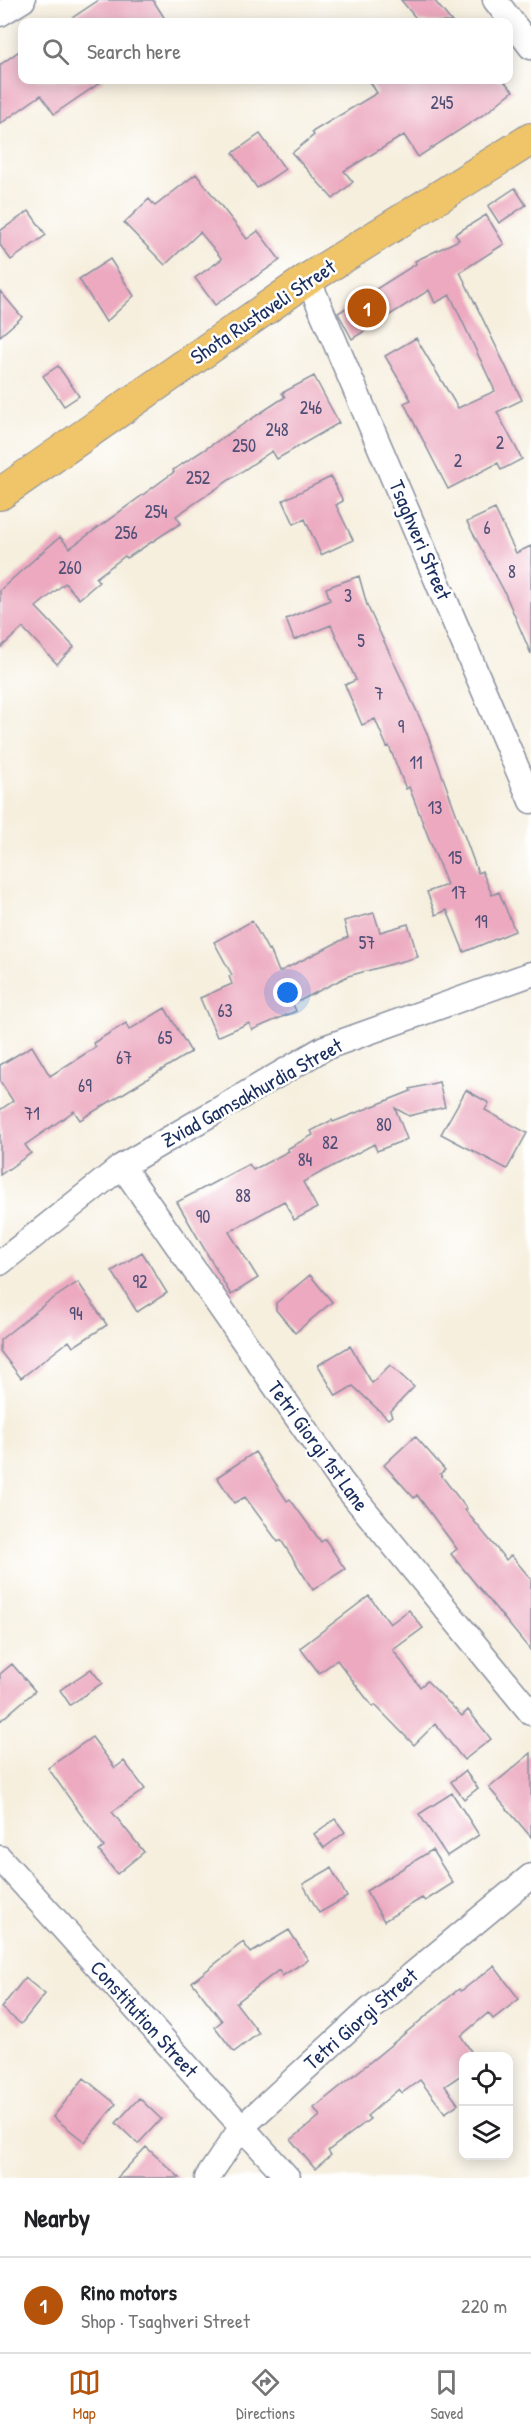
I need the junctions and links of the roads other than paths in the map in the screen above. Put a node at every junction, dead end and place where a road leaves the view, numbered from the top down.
1 (23, 0) edge
2 (495, 0) edge
3 (0, 14) edge
4 (509, 18) edge
5 (513, 24) edge
6 (531, 47) edge
7 (531, 139) edge
8 (308, 279) junction
9 (0, 494) edge
10 (531, 801) edge
11 (531, 974) edge
12 (122, 1167) junction
13 (0, 1263) edge
14 (531, 1713) edge
15 (0, 1858) edge
16 (531, 1876) edge
17 (241, 2128) junction
18 (207, 2178) edge
19 (288, 2178) edge

1 - 3 street
2 - 4 street
5 - 6 street
7 - 8 main road, Shota Rustaveli Street
8 - 9 main road, Shota Rustaveli Street
8 - 10 street, Tsaghveri Street
11 - 12 street, Zviad Gamsakhurdia Street
12 - 13 street, Zviad Gamsakhurdia Street
12 - 14 street, Tetri Giorgi 1st Lane
15 - 17 street, Constitution Street
16 - 17 street, Tetri Giorgi Street
17 - 18 street, Tetri Giorgi Street
17 - 19 street, Constitution Street

